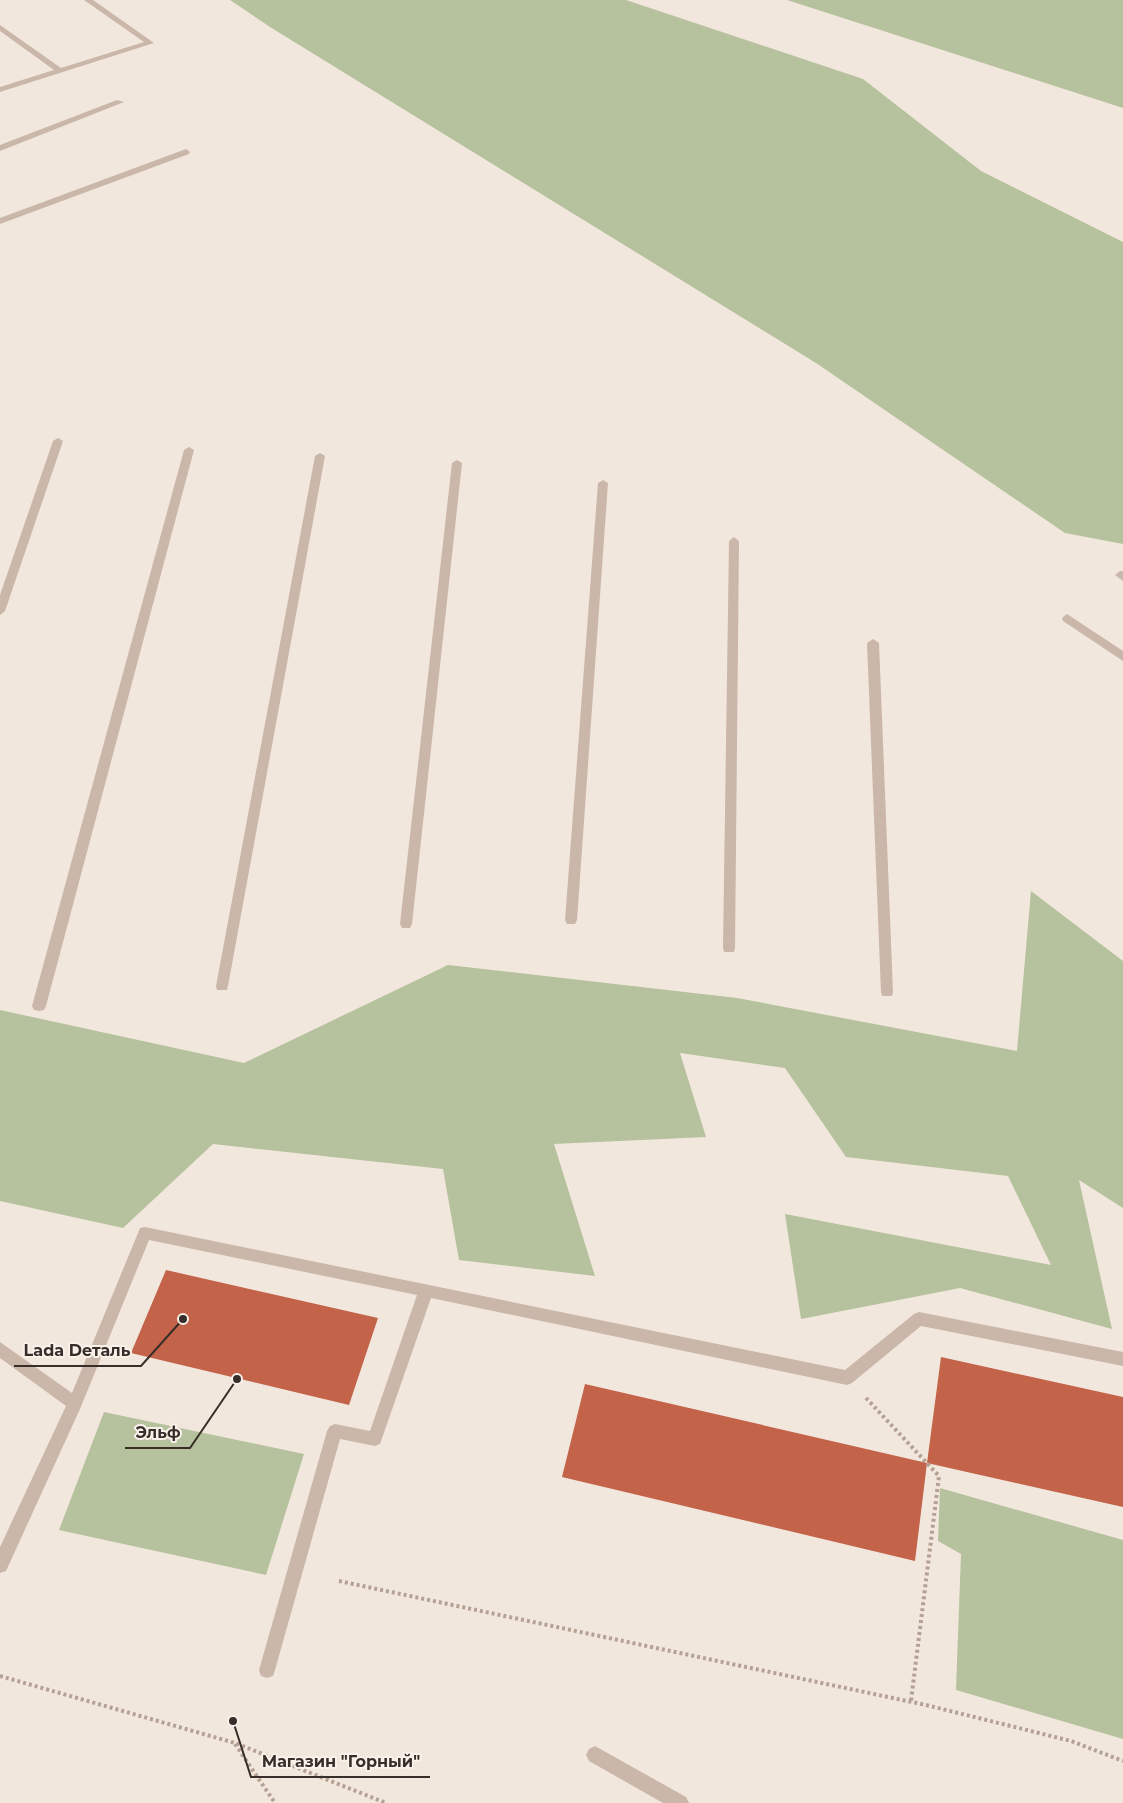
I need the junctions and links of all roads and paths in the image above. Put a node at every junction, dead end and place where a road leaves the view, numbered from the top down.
1 (88, 0) edge
2 (0, 28) edge
3 (60, 71) junction
4 (0, 90) edge
5 (120, 102) dead end
6 (0, 148) edge
7 (186, 152) dead end
8 (0, 221) edge
9 (58, 441) dead end
10 (189, 450) dead end
11 (320, 456) dead end
12 (456, 462) dead end
13 (603, 483) dead end
14 (734, 541) dead end
15 (0, 611) edge
16 (1067, 618) dead end
17 (873, 643) dead end
18 (1123, 657) edge
19 (571, 920) dead end
20 (406, 924) dead end
21 (729, 948) dead end
22 (222, 986) dead end
23 (887, 992) dead end
24 (39, 1006) dead end
25 (426, 1290) junction
26 (0, 1349) edge
27 (1123, 1359) edge
28 (847, 1378) junction
29 (75, 1404) junction
30 (0, 1564) edge
31 (339, 1581) dead end
32 (267, 1670) dead end
33 (0, 1676) edge
34 (911, 1702) junction
35 (235, 1743) junction
36 (595, 1755) dead end
37 (1123, 1761) edge
38 (276, 1803) edge
39 (386, 1803) edge
40 (680, 1803) edge

1 - 3 street
2 - 3 street
3 - 4 street
5 - 6 street
7 - 8 street
9 - 15 street
10 - 24 street
11 - 22 street
12 - 20 street
13 - 19 street
14 - 21 street
16 - 18 street
17 - 23 street
25 - 28 street
25 - 29 street
25 - 32 street
26 - 29 street
27 - 28 street
28 - 34 path
29 - 30 street
31 - 34 path
33 - 35 path
34 - 37 path
35 - 38 path
35 - 39 path
36 - 40 street

